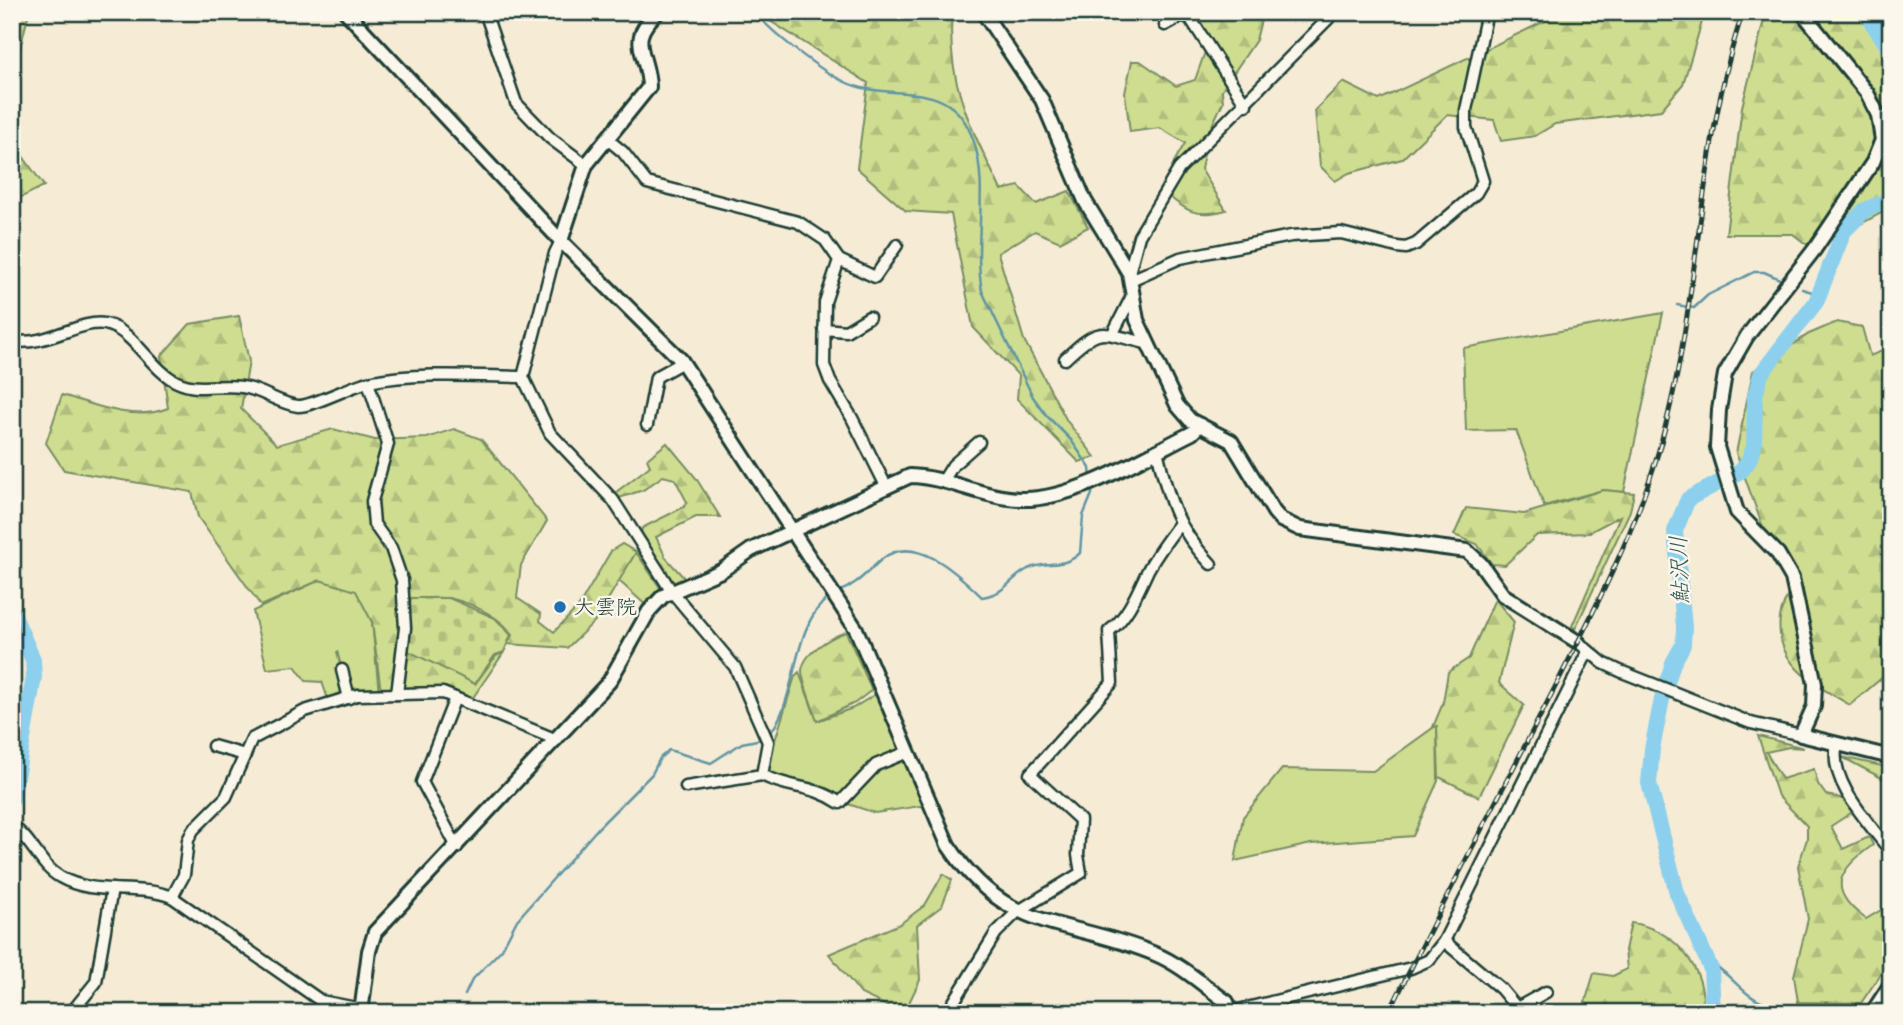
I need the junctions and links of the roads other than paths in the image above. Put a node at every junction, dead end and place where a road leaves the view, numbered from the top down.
1 (346, 12) edge
2 (485, 12) edge
3 (658, 12) edge
4 (983, 12) edge
5 (1335, 12) edge
6 (1487, 12) edge
7 (1802, 12) edge
8 (1165, 25) dead end
9 (1246, 105) junction
10 (606, 138) junction
11 (586, 165) junction
12 (561, 241) junction
13 (897, 245) dead end
14 (839, 260) junction
15 (1130, 276) junction
16 (1132, 296) junction
17 (869, 317) dead end
18 (824, 329) junction
19 (1113, 333) junction
20 (12, 341) edge
21 (1146, 343) junction
22 (1065, 359) dead end
23 (683, 362) junction
24 (523, 376) junction
25 (369, 382) junction
26 (647, 425) dead end
27 (1200, 425) junction
28 (979, 442) dead end
29 (1157, 450) junction
30 (943, 481) junction
31 (886, 486) junction
32 (1180, 523) junction
33 (791, 531) junction
34 (1211, 564) dead end
35 (672, 592) junction
36 (1578, 642) joint
37 (1588, 651) junction
38 (342, 670) dead end
39 (397, 694) junction
40 (349, 698) junction
41 (455, 698) junction
42 (1801, 735) junction
43 (556, 740) junction
44 (1838, 744) junction
45 (213, 746) dead end
46 (908, 752) junction
47 (245, 755) junction
48 (1891, 757) edge
49 (762, 775) junction
50 (686, 787) dead end
51 (17, 829) edge
52 (457, 848) junction
53 (1891, 852) edge
54 (112, 889) junction
55 (172, 897) junction
56 (1017, 912) junction
57 (1444, 941) junction
58 (1891, 984) edge
59 (1546, 992) dead end
60 (361, 1011) edge
61 (1519, 1011) edge
62 (1873, 1011) edge
63 (1228, 1012) edge
64 (71, 1013) edge
65 (947, 1013) edge

1 - 12 street
2 - 11 street
3 - 10 street
4 - 15 street
5 - 9 street
6 - 15 street
7 - 42 street
8 - 9 street
9 - 15 street
10 - 11 street
10 - 14 street
11 - 12 street
12 - 23 street
12 - 24 street
13 - 14 street
14 - 18 street
15 - 16 street
16 - 19 street
16 - 21 street
17 - 18 street
18 - 31 street
19 - 21 street
19 - 22 street
20 - 25 street
21 - 27 street
23 - 26 street
23 - 33 street
24 - 25 street
24 - 35 street
25 - 39 street
27 - 29 street
27 - 36 street
28 - 30 street
29 - 30 street
29 - 32 street
30 - 31 street
31 - 33 street
32 - 34 street
32 - 56 street
33 - 35 street
33 - 46 street
35 - 43 street
35 - 49 street
36 - 37 street
37 - 42 street
37 - 57 street
38 - 40 street
39 - 40 street
39 - 41 street
40 - 47 street
41 - 43 street
41 - 52 street
42 - 44 street
43 - 52 street
44 - 48 street
44 - 53 street
45 - 47 street
46 - 49 street
46 - 56 street
47 - 55 street
49 - 50 street
51 - 54 street
52 - 60 street
54 - 55 street
54 - 64 street
55 - 60 street
56 - 63 street
56 - 65 street
57 - 61 street
57 - 63 street
58 - 62 street
59 - 61 street

